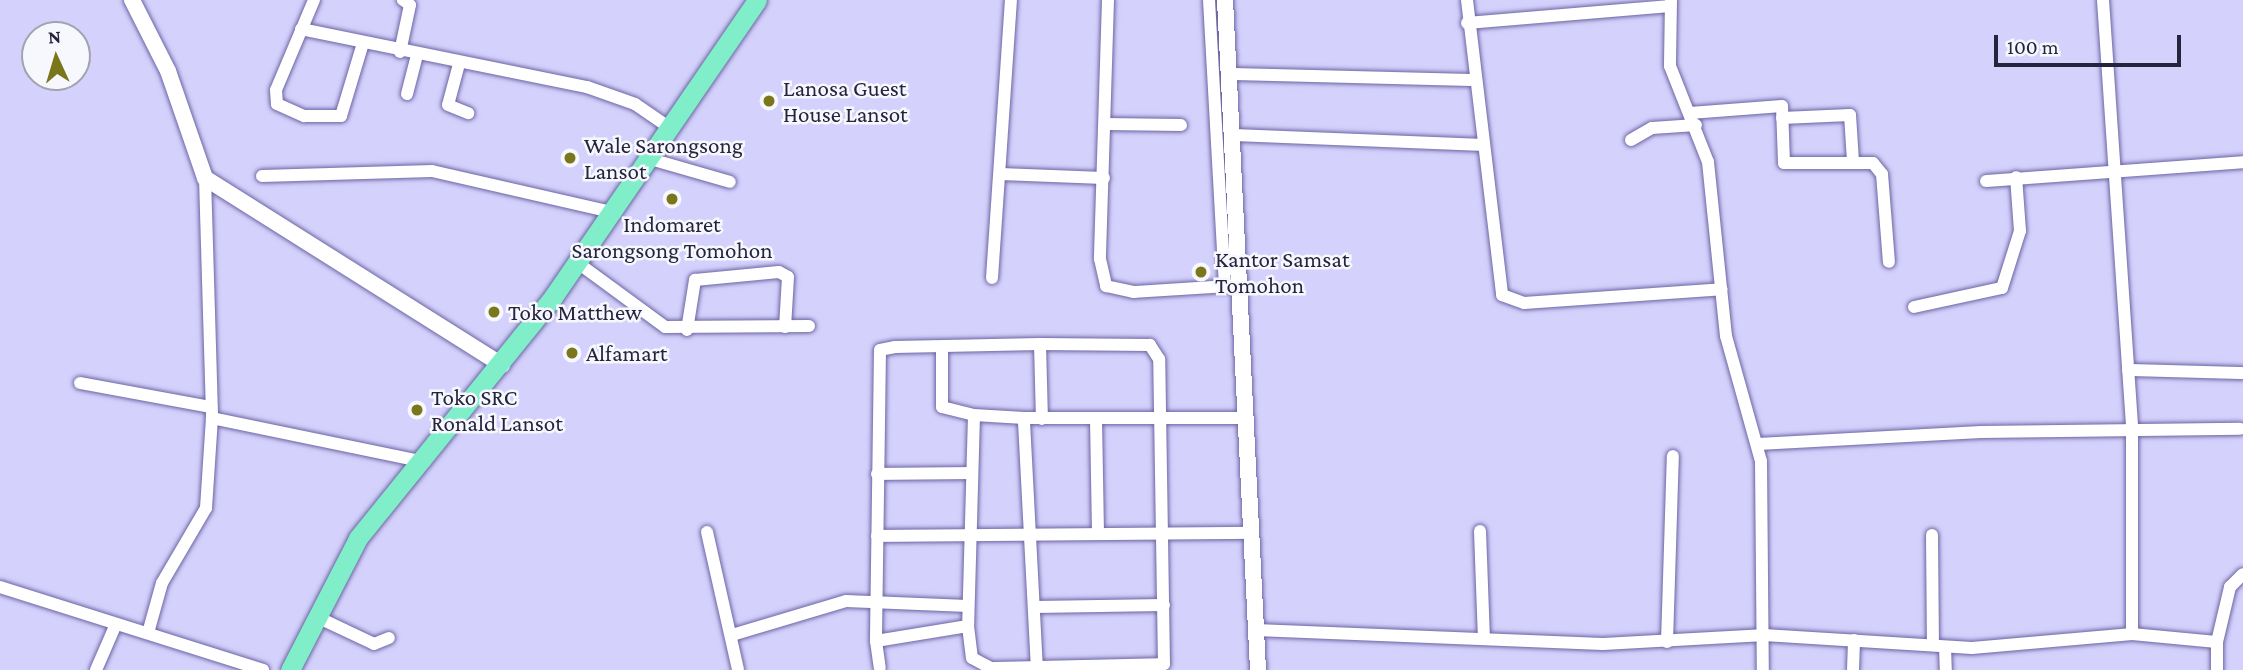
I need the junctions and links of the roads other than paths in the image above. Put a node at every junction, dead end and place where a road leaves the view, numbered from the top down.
1 (132, 0) edge
2 (314, 0) edge
3 (403, 0) edge
4 (757, 0) edge
5 (1011, 0) edge
6 (1108, 0) edge
7 (1209, 0) edge
8 (1225, 0) edge
9 (1467, 0) edge
10 (2103, 0) edge
11 (1670, 3) edge
12 (1467, 23) junction
13 (301, 29) junction
14 (363, 43) junction
15 (400, 52) junction
16 (417, 55) junction
17 (459, 64) junction
18 (1230, 74) junction
19 (1475, 80) junction
20 (407, 94) dead end
21 (468, 113) dead end
22 (1783, 117) junction
23 (1693, 119) junction
24 (1105, 124) junction
25 (1181, 125) dead end
26 (670, 128) junction
27 (1234, 135) junction
28 (1631, 140) dead end
29 (1484, 145) junction
30 (650, 159) junction
31 (1853, 161) junction
32 (2243, 162) edge
33 (2113, 167) junction
34 (1000, 174) junction
35 (262, 176) dead end
36 (2016, 177) junction
37 (205, 178) junction
38 (1104, 178) junction
39 (1986, 181) dead end
40 (730, 182) dead end
41 (615, 213) junction
42 (1889, 262) dead end
43 (578, 263) junction
44 (992, 278) dead end
45 (1233, 286) junction
46 (1722, 289) junction
47 (1913, 307) dead end
48 (809, 326) dead end
49 (785, 327) junction
50 (687, 330) junction
51 (1040, 344) junction
52 (942, 347) junction
53 (502, 365) junction
54 (2128, 370) junction
55 (2243, 373) edge
56 (80, 383) dead end
57 (211, 412) junction
58 (974, 415) junction
59 (1024, 418) junction
60 (1246, 418) junction
61 (1042, 419) junction
62 (1096, 419) junction
63 (1160, 419) junction
64 (2239, 429) dead end
65 (2132, 430) junction
66 (1758, 443) junction
67 (1673, 456) dead end
68 (425, 461) junction
69 (968, 473) junction
70 (877, 474) junction
71 (1480, 531) dead end
72 (707, 533) dead end
73 (1163, 533) junction
74 (1253, 533) junction
75 (1098, 534) junction
76 (1033, 535) junction
77 (1932, 535) dead end
78 (877, 536) junction
79 (969, 537) junction
80 (2243, 574) edge
81 (0, 587) edge
82 (873, 604) junction
83 (1164, 605) junction
84 (968, 606) junction
85 (1035, 607) junction
86 (317, 617) junction
87 (116, 624) junction
88 (968, 626) junction
89 (1256, 630) junction
90 (148, 633) junction
91 (2132, 634) junction
92 (732, 635) junction
93 (1764, 635) junction
94 (389, 638) dead end
95 (1484, 638) junction
96 (1854, 640) junction
97 (876, 642) junction
98 (1667, 642) junction
99 (2217, 642) junction
100 (1939, 646) junction
101 (880, 668) edge
102 (1037, 668) edge
103 (1163, 668) edge
104 (96, 670) edge
105 (263, 670) edge
106 (290, 670) edge
107 (738, 670) edge
108 (1258, 670) edge
109 (1763, 670) edge
110 (1853, 670) edge
111 (1946, 670) edge
112 (2217, 670) edge

1 - 37 street
2 - 13 street
3 - 15 street
4 - 26 highway
5 - 34 street
6 - 24 street
7 - 45 street
8 - 18 street
9 - 12 street
10 - 33 street
11 - 12 street
11 - 23 street
12 - 19 street
13 - 14 street
13 - 14 street
14 - 15 street
15 - 16 street
16 - 17 street
16 - 20 street
17 - 21 street
17 - 26 street
18 - 19 street
18 - 27 street
19 - 29 street
22 - 23 street
22 - 31 street
22 - 31 street
23 - 28 street
23 - 46 street
24 - 25 street
24 - 38 street
26 - 30 highway
27 - 29 street
27 - 45 street
29 - 46 street
30 - 40 street
30 - 41 highway
31 - 42 street
32 - 33 street
33 - 36 street
33 - 54 street
34 - 38 street
34 - 44 street
35 - 41 street
36 - 39 street
36 - 47 street
37 - 53 street
37 - 57 street
38 - 45 street
41 - 43 highway
43 - 50 street
43 - 53 highway
45 - 60 street
46 - 66 street
48 - 49 street
49 - 50 street
49 - 50 street
51 - 52 street
51 - 61 street
51 - 63 street
52 - 58 street
52 - 70 street
53 - 68 highway
54 - 55 street
54 - 65 street
56 - 57 street
57 - 68 street
57 - 90 street
58 - 59 street
58 - 69 street
59 - 61 street
59 - 76 street
60 - 63 street
60 - 74 street
61 - 62 street
62 - 63 street
62 - 75 street
63 - 73 street
64 - 65 street
65 - 66 street
65 - 91 street
66 - 93 street
67 - 98 street
68 - 86 highway
69 - 70 street
69 - 79 street
70 - 78 street
71 - 95 street
72 - 92 street
73 - 74 street
73 - 75 street
73 - 83 street
74 - 89 street
75 - 76 street
76 - 79 street
76 - 85 street
77 - 100 street
78 - 79 street
78 - 82 street
79 - 84 street
80 - 99 street
81 - 87 street
82 - 84 street
82 - 92 street
82 - 97 street
83 - 85 street
83 - 103 street
84 - 88 street
85 - 102 street
86 - 94 street
86 - 106 highway
87 - 90 street
87 - 104 street
88 - 97 street
88 - 102 street
89 - 95 street
89 - 108 street
90 - 105 street
91 - 99 street
91 - 100 street
92 - 107 street
93 - 96 street
93 - 98 street
93 - 109 street
95 - 98 street
96 - 100 street
96 - 110 street
97 - 101 street
99 - 112 street
100 - 111 street
102 - 103 street

